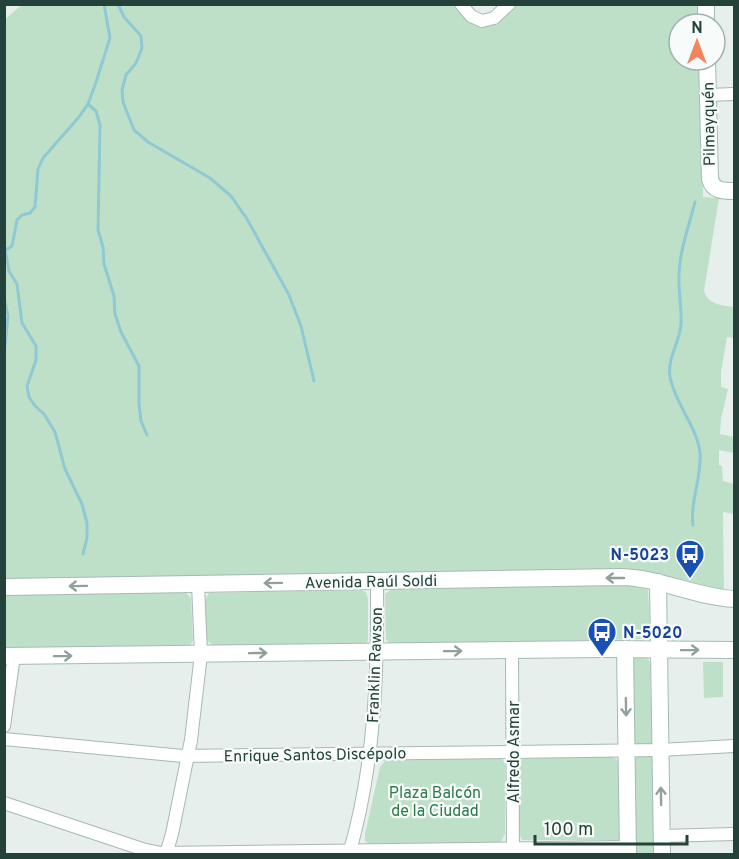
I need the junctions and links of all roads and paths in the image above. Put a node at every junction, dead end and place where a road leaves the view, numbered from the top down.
1 (461, 4) edge
2 (509, 4) edge
3 (707, 72) edge
4 (708, 94) junction
5 (735, 94) edge
6 (735, 191) edge
7 (377, 581) junction
8 (658, 582) junction
9 (198, 584) junction
10 (4, 587) edge
11 (735, 599) edge
12 (625, 649) junction
13 (513, 650) junction
14 (659, 650) junction
15 (735, 650) edge
16 (378, 652) junction
17 (201, 654) junction
18 (9, 656) edge
19 (4, 726) edge
20 (4, 739) edge
21 (735, 746) edge
22 (626, 750) junction
23 (660, 750) junction
24 (513, 752) junction
25 (370, 753) junction
26 (188, 756) junction
27 (4, 803) edge
28 (735, 834) edge
29 (662, 836) junction
30 (628, 851) edge
31 (513, 852) edge
32 (349, 853) edge
33 (166, 854) edge
34 (662, 855) edge

1 - 2 street
3 - 4 main road, Pilmayquén
4 - 5 street
4 - 6 main road, Pilmayquén
8 -> 7 main road, Avenida Raúl Soldi
7 -> 9 main road, Avenida Raúl Soldi
7 - 16 street, Franklin Rawson
8 - 11 main road, Avenida Raúl Soldi
8 - 14 main road
9 -> 10 main road, Avenida Raúl Soldi
9 - 17 street
12 - 13 main road
12 - 14 main road
12 -> 22 main road
16 -> 13 main road
13 - 24 street, Alfredo Asmar
14 -> 15 main road
14 - 23 main road
17 -> 16 main road
16 - 25 street, Franklin Rawson
18 -> 17 main road
17 - 26 street
18 - 19 street
20 - 26 street, Enrique Santos Discépolo
21 - 23 street
22 - 23 street, Enrique Santos Discépolo
22 - 24 street, Enrique Santos Discépolo
22 - 30 main road
29 -> 23 main road
24 - 25 street, Enrique Santos Discépolo
24 - 31 street, Alfredo Asmar
25 - 26 street, Enrique Santos Discépolo
25 - 32 street, Franklin Rawson
26 - 33 street
27 - 33 street
28 - 29 street
29 - 34 main road
30 - 31 street
31 - 32 street
32 - 33 street

